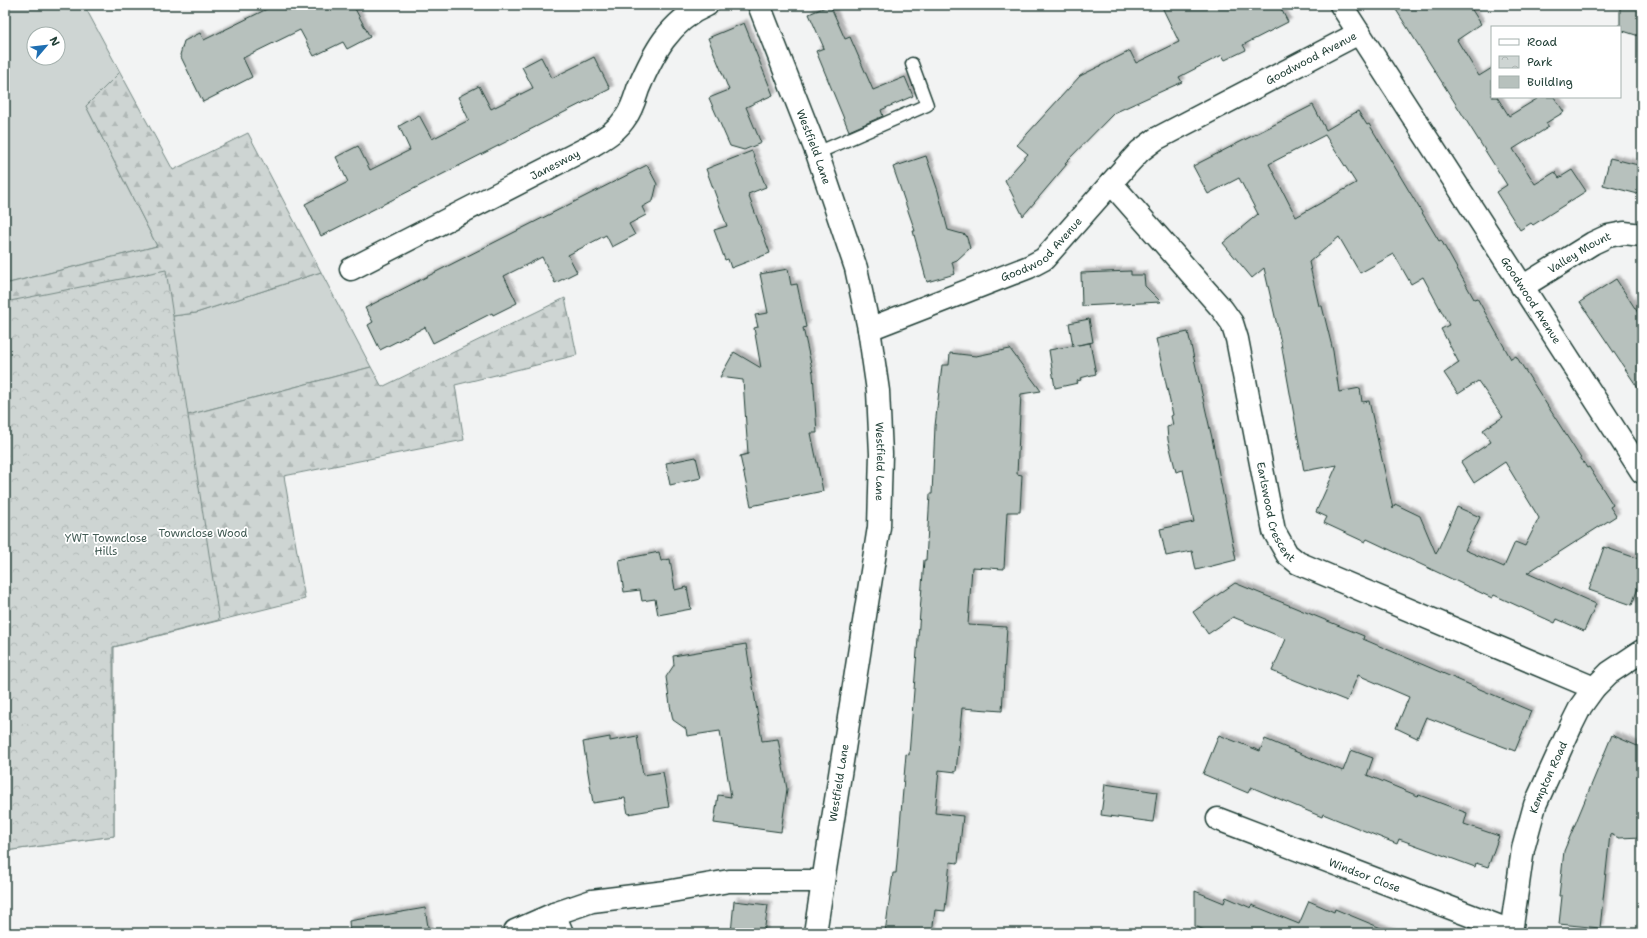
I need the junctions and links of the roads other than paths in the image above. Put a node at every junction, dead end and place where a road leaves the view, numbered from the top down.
1 (706, 5) edge
2 (758, 5) edge
3 (1341, 5) edge
4 (1359, 33) junction
5 (912, 64) dead end
6 (817, 153) junction
7 (1111, 183) junction
8 (1642, 235) edge
9 (351, 269) dead end
10 (1522, 287) junction
11 (869, 329) junction
12 (1642, 472) edge
13 (1642, 651) edge
14 (1594, 688) junction
15 (1218, 819) dead end
16 (823, 880) junction
17 (558, 923) edge
18 (515, 931) dead end
19 (1511, 932) edge
20 (815, 933) edge

1 - 9 street, Janesway
2 - 6 street, Westfield Lane
3 - 4 street
4 - 7 street, Goodwood Avenue
4 - 10 street, Goodwood Avenue
5 - 6 lane
6 - 11 street, Westfield Lane
7 - 11 street, Goodwood Avenue
7 - 14 street, Earlswood Crescent
8 - 10 street, Valley Mount
10 - 12 street, Goodwood Avenue
11 - 16 street, Westfield Lane
13 - 14 street, Kempton Road
14 - 19 street, Kempton Road
15 - 19 street, Windsor Close
16 - 17 street
16 - 20 street, Westfield Lane
17 - 18 street

